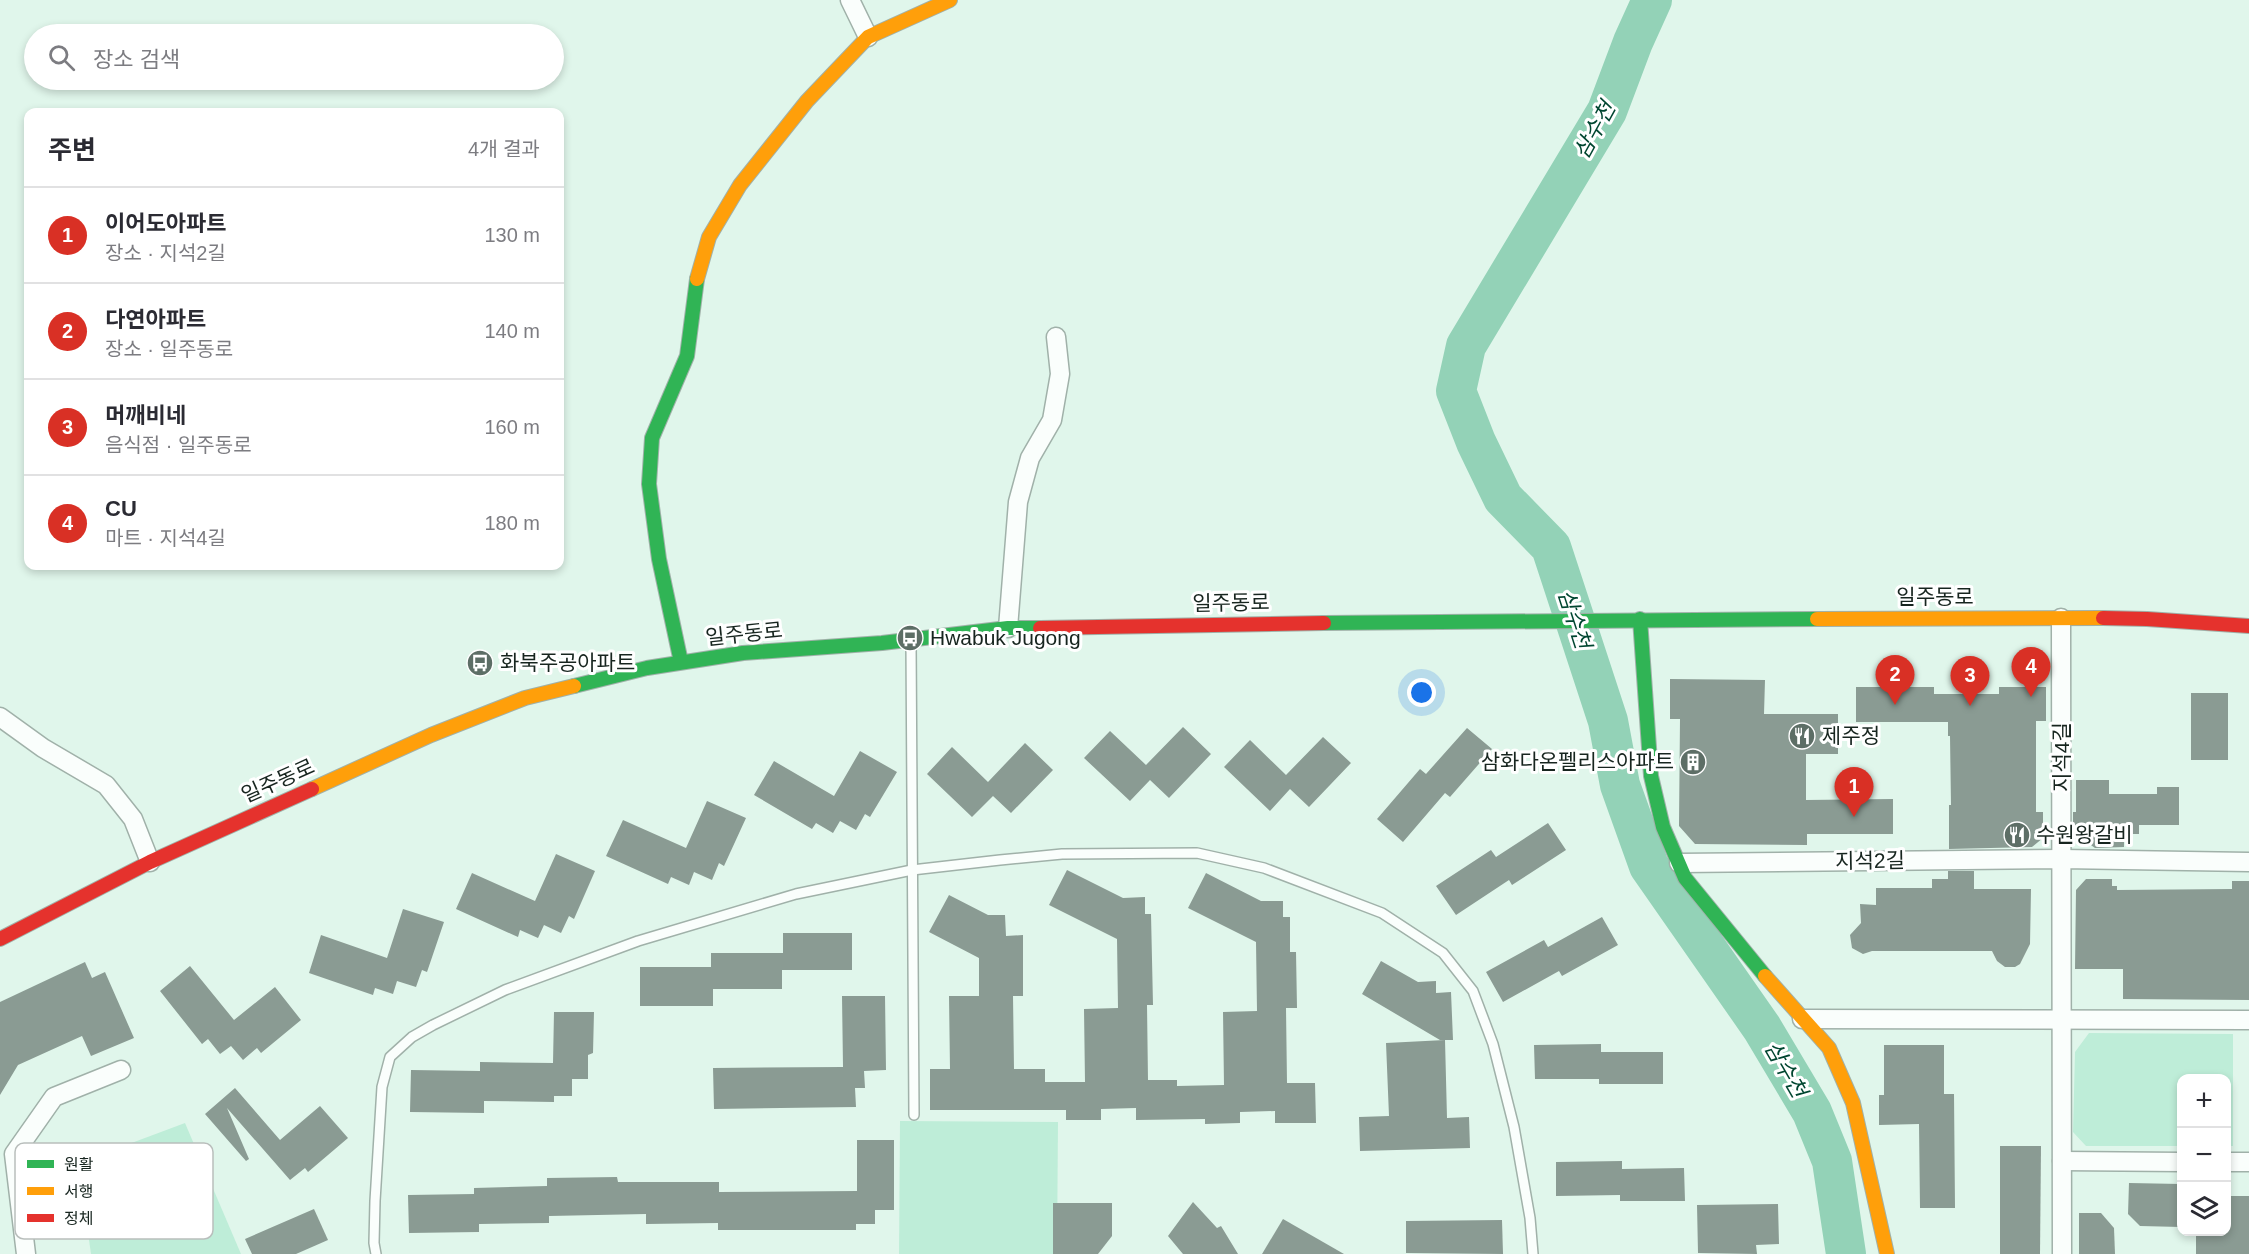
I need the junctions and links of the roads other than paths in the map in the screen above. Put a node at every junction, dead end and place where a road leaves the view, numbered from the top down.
1 (850, 0) edge
2 (950, 0) edge
3 (868, 37) junction
4 (1056, 337) dead end
5 (2061, 618) junction
6 (1640, 619) junction
7 (2249, 626) edge
8 (1008, 628) junction
9 (910, 639) junction
10 (681, 662) junction
11 (0, 717) edge
12 (2061, 859) junction
13 (150, 862) junction
14 (2249, 862) edge
15 (1679, 863) junction
16 (912, 870) junction
17 (2, 939) edge
18 (1802, 1019) junction
19 (2062, 1019) junction
20 (2249, 1020) edge
21 (121, 1070) dead end
22 (914, 1115) dead end
23 (22, 1143) edge
24 (2062, 1161) junction
25 (2177, 1162) edge
26 (2231, 1162) edge
27 (2249, 1162) edge
28 (24, 1239) edge
29 (26, 1254) edge
30 (376, 1254) edge
31 (1533, 1254) edge
32 (1887, 1254) edge
33 (2062, 1254) edge

1 - 3 street
2 - 3 main road
3 - 10 main road
4 - 8 street
5 - 6 main road, 일주동로
5 - 7 main road, 일주동로
5 - 12 street, 지석4길
6 - 8 main road, 일주동로
6 - 15 main road
8 - 9 main road, 일주동로
9 - 10 main road, 일주동로
9 - 16 lane
10 - 13 main road, 일주동로
11 - 13 street
12 - 14 street
12 - 15 street, 지석2길
12 - 19 street, 지석4길
13 - 17 main road, 일주동로
15 - 18 main road
16 - 22 lane
16 - 30 lane
16 - 31 lane
18 - 19 street
18 - 32 main road
19 - 20 street
19 - 24 street, 지석4길
21 - 23 street
24 - 25 street
24 - 33 street, 지석4길
26 - 27 street
28 - 29 street

